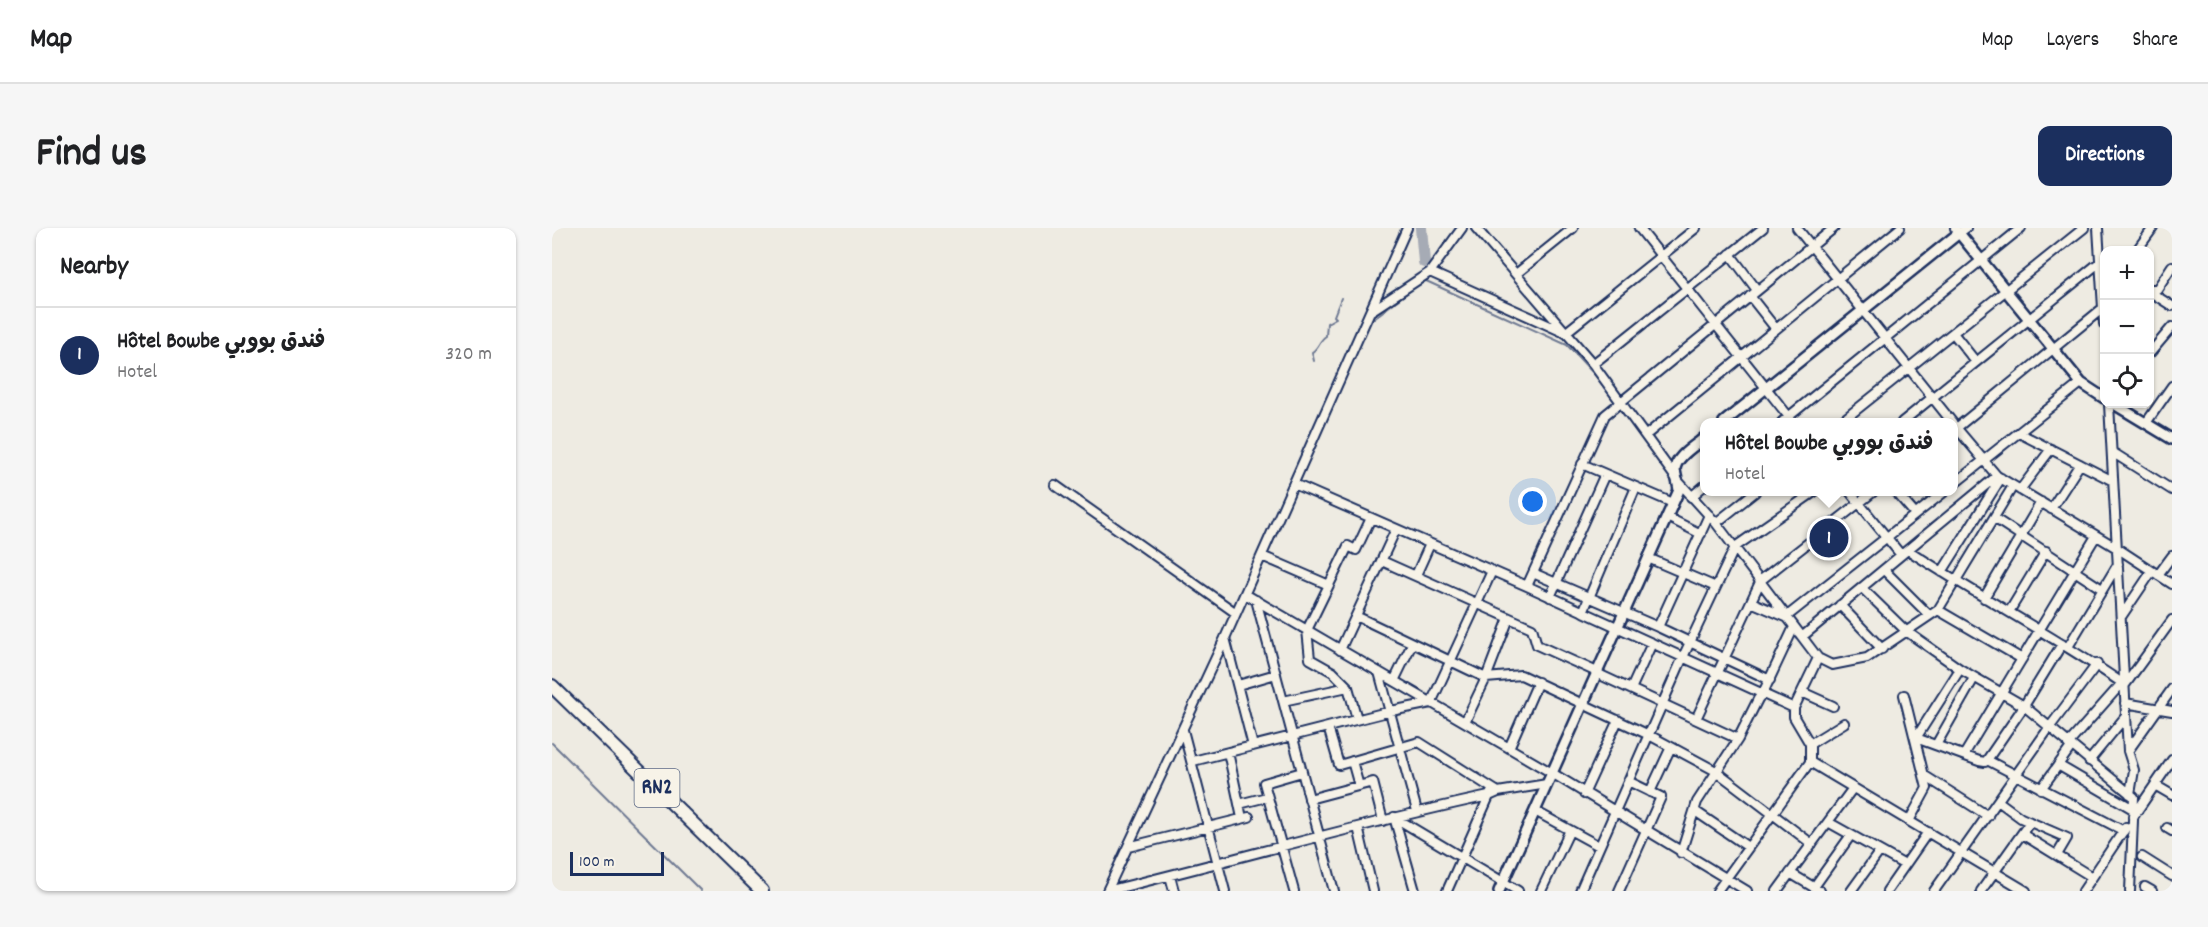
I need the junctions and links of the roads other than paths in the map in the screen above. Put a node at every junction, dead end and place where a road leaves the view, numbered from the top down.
1 (1407, 228) edge
2 (1462, 228) edge
3 (1476, 228) edge
4 (1573, 228) edge
5 (1639, 228) edge
6 (1696, 228) edge
7 (1763, 228) edge
8 (1797, 228) edge
9 (1834, 228) edge
10 (1900, 228) edge
11 (2021, 228) edge
12 (2084, 228) edge
13 (2105, 228) edge
14 (2153, 228) edge
15 (1960, 230) edge
16 (2098, 232) edge
17 (1811, 246) junction
18 (2141, 246) edge
19 (2100, 248) edge
20 (1730, 254) junction
21 (1660, 256) junction
22 (1982, 260) junction
23 (2100, 265) edge
24 (2172, 266) edge
25 (1430, 272) junction
26 (1516, 274) junction
27 (1836, 279) junction
28 (1686, 289) junction
29 (2154, 289) edge
30 (1757, 290) junction
31 (2007, 290) junction
32 (2154, 294) edge
33 (1750, 296) junction
34 (2172, 306) edge
35 (2100, 310) edge
36 (1863, 311) junction
37 (1370, 312) junction
38 (2029, 318) junction
39 (1715, 324) junction
40 (2172, 327) edge
41 (1776, 329) junction
42 (1565, 333) junction
43 (1953, 333) junction
44 (1884, 339) junction
45 (2154, 348) edge
46 (2053, 349) junction
47 (1741, 357) junction
48 (1976, 362) junction
49 (1593, 364) junction
50 (1908, 369) junction
51 (2081, 383) junction
52 (1767, 388) junction
53 (2171, 391) edge
54 (2100, 395) edge
55 (1932, 398) junction
56 (1621, 401) junction
57 (2109, 408) edge
58 (2121, 408) edge
59 (1730, 418) edge
60 (1786, 418) edge
61 (1792, 418) edge
62 (1848, 418) edge
63 (1908, 418) edge
64 (1948, 418) edge
65 (1958, 423) edge
66 (2146, 423) junction
67 (1958, 431) edge
68 (2019, 433) junction
69 (1646, 435) junction
70 (2172, 439) edge
71 (1700, 441) edge
72 (2051, 450) junction
73 (2112, 452) junction
74 (1983, 461) junction
75 (1582, 464) junction
76 (2080, 464) junction
77 (1605, 474) junction
78 (1999, 477) junction
79 (1958, 480) edge
80 (1678, 481) junction
81 (2113, 482) junction
82 (1294, 484) junction
83 (1055, 485) dead end
84 (1636, 487) junction
85 (2016, 488) junction
86 (1700, 489) edge
87 (2172, 490) edge
88 (1691, 496) junction
89 (1750, 496) edge
90 (1808, 496) edge
91 (1854, 496) edge
92 (1867, 496) edge
93 (1899, 496) edge
94 (1939, 496) edge
95 (1859, 502) junction
96 (2041, 502) junction
97 (1673, 503) junction
98 (2051, 509) junction
99 (1915, 514) junction
100 (1709, 515) junction
101 (1371, 518) junction
102 (1666, 518) junction
103 (1994, 518) junction
104 (1716, 523) junction
105 (1396, 529) junction
106 (1701, 534) junction
107 (2021, 536) junction
108 (2096, 536) junction
109 (1887, 537) junction
110 (1430, 544) junction
111 (1735, 547) junction
112 (2116, 548) junction
113 (2046, 551) junction
114 (1905, 553) junction
115 (1262, 555) junction
116 (2172, 556) edge
117 (1648, 558) junction
118 (1382, 561) junction
119 (2118, 564) junction
120 (1884, 570) junction
121 (1492, 571) junction
122 (1942, 572) junction
123 (2074, 572) junction
124 (1533, 573) junction
125 (1682, 573) junction
126 (2155, 573) junction
127 (1416, 576) junction
128 (1761, 580) junction
129 (1956, 582) junction
130 (1557, 583) junction
131 (2172, 584) edge
132 (1329, 585) junction
133 (1527, 586) junction
134 (1716, 587) junction
135 (1862, 588) junction
136 (2102, 589) junction
137 (1245, 594) junction
138 (1550, 597) junction
139 (1589, 597) junction
140 (1984, 598) junction
141 (1256, 600) junction
142 (1751, 602) junction
143 (1478, 603) junction
144 (1840, 605) junction
145 (1938, 610) junction
146 (1583, 612) junction
147 (1624, 612) junction
148 (2009, 612) junction
149 (1236, 613) junction
150 (1929, 615) junction
151 (1356, 616) junction
152 (1786, 617) junction
153 (1509, 618) junction
154 (2121, 618) junction
155 (2172, 620) edge
156 (1617, 627) junction
157 (1658, 627) junction
158 (1794, 627) junction
159 (1307, 630) junction
160 (2039, 630) junction
161 (1906, 631) junction
162 (1803, 636) junction
163 (1226, 638) junction
164 (1690, 642) junction
165 (1652, 643) junction
166 (1412, 644) junction
167 (2065, 645) junction
168 (1882, 649) junction
169 (1340, 650) junction
170 (1683, 657) junction
171 (1724, 658) junction
172 (1818, 658) junction
173 (2022, 659) junction
174 (1451, 661) junction
175 (2097, 664) junction
176 (1960, 669) junction
177 (1378, 672) junction
178 (1597, 673) junction
179 (1718, 673) junction
180 (1276, 674) junction
181 (1485, 678) junction
182 (1974, 678) junction
183 (1770, 680) junction
184 (1394, 681) junction
185 (1538, 682) junction
186 (2124, 684) junction
187 (1238, 685) junction
188 (552, 686) edge
189 (1348, 687) junction
190 (1631, 689) junction
191 (2172, 689) edge
192 (1802, 692) junction
193 (1763, 693) junction
194 (2001, 693) junction
195 (1904, 695) dead end
196 (1283, 701) junction
197 (1583, 703) junction
198 (2125, 703) junction
199 (1431, 704) junction
200 (1662, 704) junction
201 (1833, 706) dead end
202 (2025, 706) junction
203 (1794, 708) junction
204 (2158, 709) junction
205 (1391, 711) junction
206 (2172, 711) edge
207 (2126, 716) junction
208 (1357, 719) junction
209 (1696, 719) junction
210 (1618, 720) junction
211 (1465, 722) junction
212 (1844, 723) dead end
213 (1328, 727) junction
214 (2049, 728) junction
215 (1183, 730) junction
216 (1649, 735) junction
217 (1292, 736) junction
218 (1916, 738) junction
219 (1738, 739) junction
220 (1810, 744) junction
221 (1936, 745) junction
222 (2069, 745) junction
223 (1253, 746) junction
224 (1671, 747) junction
225 (1400, 748) junction
226 (1509, 748) junction
227 (2128, 751) junction
228 (1228, 752) junction
229 (1964, 755) junction
230 (1987, 759) junction
231 (2172, 760) edge
232 (1192, 761) junction
233 (1352, 761) junction
234 (1810, 762) junction
235 (2089, 762) junction
236 (2058, 765) junction
237 (1716, 771) junction
238 (1302, 772) junction
239 (1552, 773) junction
240 (1925, 776) junction
241 (2016, 776) junction
242 (1628, 782) junction
243 (1547, 784) junction
244 (2155, 785) junction
245 (1359, 786) junction
246 (1853, 788) junction
247 (2041, 789) junction
248 (1495, 790) junction
249 (1650, 792) junction
250 (1584, 794) junction
251 (2130, 794) junction
252 (2172, 795) edge
253 (1489, 796) junction
254 (1267, 797) junction
255 (1310, 799) junction
256 (1998, 801) junction
257 (1239, 804) junction
258 (1417, 811) junction
259 (1695, 811) junction
260 (1534, 812) junction
261 (1614, 812) junction
262 (1773, 814) junction
263 (2132, 814) junction
264 (1988, 816) junction
265 (1394, 817) junction
266 (1383, 821) junction
267 (1909, 821) junction
268 (1828, 822) junction
269 (2030, 822) junction
270 (1208, 827) junction
271 (1358, 827) junction
272 (1570, 830) junction
273 (1646, 831) junction
274 (2124, 831) junction
275 (1928, 832) junction
276 (2022, 834) junction
277 (1851, 835) junction
278 (1320, 836) junction
279 (1812, 844) junction
280 (1599, 846) junction
281 (1282, 847) junction
282 (1128, 848) junction
283 (1748, 848) junction
284 (1880, 851) junction
285 (1681, 853) junction
286 (1962, 853) junction
287 (2057, 855) junction
288 (2142, 857) dead end
289 (1462, 858) junction
290 (1218, 864) junction
291 (1905, 865) junction
292 (1994, 872) junction
293 (1790, 873) junction
294 (1170, 876) junction
295 (2172, 876) edge
296 (2092, 877) junction
297 (1726, 879) junction
298 (1501, 886) edge
299 (1817, 889) edge
300 (1582, 890) edge
301 (2023, 890) edge
302 (762, 891) edge
303 (1107, 891) edge
304 (1174, 891) edge
305 (1225, 891) edge
306 (1293, 891) edge
307 (1334, 891) edge
308 (1373, 891) edge
309 (1415, 891) edge
310 (1448, 891) edge
311 (1518, 891) edge
312 (1541, 891) edge
313 (1619, 891) edge
314 (1717, 891) edge
315 (1746, 891) edge
316 (1777, 891) edge
317 (1851, 891) edge
318 (1887, 891) edge
319 (1934, 891) edge
320 (1981, 891) edge
321 (2083, 891) edge
322 (2130, 891) edge

1 - 37 street
2 - 25 street
3 - 26 street
4 - 26 street
5 - 21 street
6 - 21 street
7 - 20 street
8 - 17 street
9 - 17 street
10 - 27 street
11 - 22 street
12 - 31 street
13 - 16 street
14 - 18 street
15 - 22 street
15 - 36 street
16 - 19 street
17 - 27 street
17 - 30 street
20 - 28 street
20 - 30 street
21 - 28 street
21 - 42 street
22 - 31 street
22 - 44 street
23 - 38 street
24 - 29 street
25 - 37 street
25 - 42 street
26 - 42 street
27 - 36 street
27 - 41 street
28 - 39 street
28 - 49 street
30 - 33 street
31 - 38 street
31 - 43 street
32 - 34 street
33 - 39 street
33 - 41 street
35 - 46 street
36 - 44 street
36 - 52 street
37 - 82 street
38 - 46 street
38 - 48 street
39 - 47 street
39 - 56 street
40 - 45 street
41 - 47 street
42 - 49 street
43 - 48 street
43 - 50 street
44 - 50 street
44 - 61 street
46 - 51 street
46 - 65 street
47 - 52 street
47 - 69 street
48 - 55 street
49 - 56 street
50 - 55 street
50 - 62 street
51 - 54 street
51 - 68 street
52 - 59 street
52 - 60 street
53 - 66 street
55 - 63 street
55 - 64 street
56 - 69 street
56 - 75 street
57 - 73 street
58 - 66 street
66 - 70 street
67 - 74 street
68 - 72 street
68 - 74 street
69 - 80 street
71 - 80 street
72 - 76 street
72 - 85 street
73 - 81 street
73 - 87 street
74 - 78 street
74 - 79 street
75 - 77 street
75 - 124 street
76 - 81 street
76 - 98 street
77 - 84 street
77 - 130 street
78 - 85 street
78 - 114 street
78 - 122 street
80 - 88 street
80 - 97 street
81 - 112 street
82 - 101 street
82 - 115 street
83 - 149 street
84 - 97 street
84 - 139 street
85 - 96 street
85 - 103 street
86 - 88 street
88 - 100 street
89 - 104 street
90 - 111 street
91 - 95 street
92 - 95 street
93 - 99 street
94 - 99 street
95 - 109 street
95 - 128 street
96 - 98 street
96 - 107 street
97 - 102 street
98 - 108 street
99 - 109 street
100 - 104 street
100 - 106 street
101 - 105 street
101 - 132 street
102 - 106 street
102 - 117 street
103 - 107 street
103 - 129 street
104 - 111 street
105 - 110 street
105 - 118 street
106 - 125 street
107 - 113 street
107 - 140 street
108 - 112 street
108 - 123 street
109 - 114 street
109 - 152 street
110 - 121 street
110 - 127 street
111 - 128 street
111 - 134 street
112 - 119 street
112 - 126 street
113 - 123 street
113 - 148 street
114 - 120 street
114 - 122 street
115 - 132 street
115 - 137 street
116 - 126 street
117 - 125 street
117 - 147 street
118 - 127 street
118 - 151 street
119 - 136 street
119 - 154 street
120 - 135 street
120 - 150 street
121 - 133 street
121 - 143 street
122 - 129 street
123 - 136 street
123 - 160 street
124 - 130 street
124 - 133 street
125 - 134 street
125 - 157 street
126 - 131 street
126 - 154 street
127 - 143 street
128 - 142 street
128 - 152 street
129 - 140 street
129 - 145 street
130 - 138 street
130 - 139 street
132 - 159 street
133 - 138 street
134 - 164 street
135 - 144 street
135 - 161 street
136 - 167 street
137 - 141 street
137 - 149 street
138 - 146 street
139 - 146 street
139 - 147 street
140 - 148 street
141 - 159 street
141 - 180 street
142 - 152 street
142 - 171 street
143 - 153 street
143 - 174 street
144 - 162 street
144 - 168 street
145 - 150 street
145 - 173 street
146 - 156 street
147 - 156 street
147 - 157 street
148 - 160 street
149 - 163 street
150 - 161 street
151 - 166 street
151 - 169 street
152 - 158 street
153 - 178 street
153 - 181 street
154 - 186 street
155 - 186 street
156 - 165 street
156 - 178 street
157 - 164 street
158 - 162 street
158 - 183 street
159 - 169 street
159 - 189 street
160 - 167 street
160 - 173 street
161 - 168 street
161 - 176 street
162 - 172 street
163 - 187 street
163 - 215 street
164 - 170 street
164 - 171 street
165 - 170 street
165 - 190 street
166 - 174 street
166 - 184 street
167 - 175 street
167 - 202 street
168 - 172 street
169 - 177 street
170 - 179 street
170 - 200 street
171 - 179 street
171 - 183 street
172 - 192 street
173 - 194 street
174 - 181 street
174 - 199 street
175 - 186 street
175 - 214 street
176 - 182 street
176 - 218 street
177 - 184 street
177 - 205 street
178 - 190 street
178 - 197 street
179 - 193 street
179 - 209 street
180 - 187 street
180 - 196 street
181 - 185 street
181 - 211 street
182 - 194 street
182 - 221 street
183 - 193 street
184 - 199 street
185 - 197 street
185 - 226 street
186 - 198 street
186 - 222 street
187 - 223 street
188 - 302 highway, RN2
189 - 196 street
189 - 208 street
190 - 200 street
191 - 204 street
192 - 201 street
192 - 203 street
193 - 203 street
193 - 219 street
194 - 202 street
194 - 229 street
195 - 218 street
196 - 217 street
197 - 210 street
197 - 239 street
198 - 204 street
198 - 207 street
199 - 205 street
199 - 211 street
200 - 209 street
200 - 216 street
202 - 214 street
202 - 230 street
203 - 220 street
204 - 206 street
204 - 227 street
205 - 208 street
205 - 225 street
207 - 227 street
207 - 235 street
208 - 213 street
209 - 219 street
210 - 216 street
210 - 250 street
211 - 226 street
212 - 220 street
213 - 217 street
213 - 233 street
214 - 222 street
214 - 241 street
215 - 232 street
215 - 282 street
216 - 224 street
216 - 242 street
217 - 223 street
217 - 238 street
218 - 221 street
218 - 240 street
219 - 237 street
220 - 234 street
221 - 229 street
222 - 235 street
222 - 236 street
223 - 228 street
224 - 237 street
224 - 249 street
225 - 233 street
225 - 248 street
225 - 258 street
226 - 239 street
227 - 251 street
228 - 232 street
228 - 257 street
229 - 230 street
230 - 241 street
231 - 244 street
232 - 270 street
233 - 245 street
234 - 246 street
234 - 262 street
235 - 251 street
236 - 247 street
236 - 263 street
237 - 259 street
237 - 262 street
238 - 254 street
238 - 255 street
239 - 243 street
239 - 250 street
240 - 264 street
240 - 267 street
241 - 247 street
241 - 256 street
242 - 249 street
242 - 261 street
243 - 248 street
243 - 260 street
244 - 252 street
244 - 263 street
245 - 255 street
245 - 266 street
246 - 267 street
246 - 268 street
247 - 274 street
248 - 253 street
249 - 273 street
250 - 261 street
251 - 263 street
253 - 258 street
253 - 289 street
254 - 257 street
254 - 281 street
255 - 278 street
256 - 264 street
256 - 269 street
257 - 270 street
258 - 265 street
259 - 283 street
259 - 285 street
260 - 272 street
260 - 298 street
261 - 273 street
261 - 280 street
262 - 279 street
262 - 283 street
263 - 274 street
263 - 322 street
264 - 286 street
265 - 266 street
265 - 289 street
265 - 309 street
266 - 271 street
267 - 275 street
268 - 277 street
268 - 279 street
269 - 276 street
269 - 287 street
270 - 282 street
270 - 290 street
271 - 278 street
271 - 308 street
272 - 280 street
272 - 312 street
273 - 285 street
273 - 313 street
274 - 296 street
275 - 286 street
275 - 291 street
276 - 287 street
276 - 292 street
277 - 284 street
277 - 299 street
278 - 281 street
278 - 307 street
279 - 293 street
280 - 300 street
281 - 290 street
281 - 306 street
282 - 303 street
283 - 297 street
284 - 291 street
284 - 317 street
285 - 297 street
286 - 292 street
286 - 319 street
287 - 296 street
288 - 295 street
289 - 298 street
289 - 310 street
290 - 294 street
290 - 305 street
291 - 318 street
292 - 301 street
292 - 320 street
293 - 299 street
293 - 316 street
294 - 303 street
294 - 304 street
296 - 321 street
297 - 314 street
297 - 315 street
298 - 311 street

